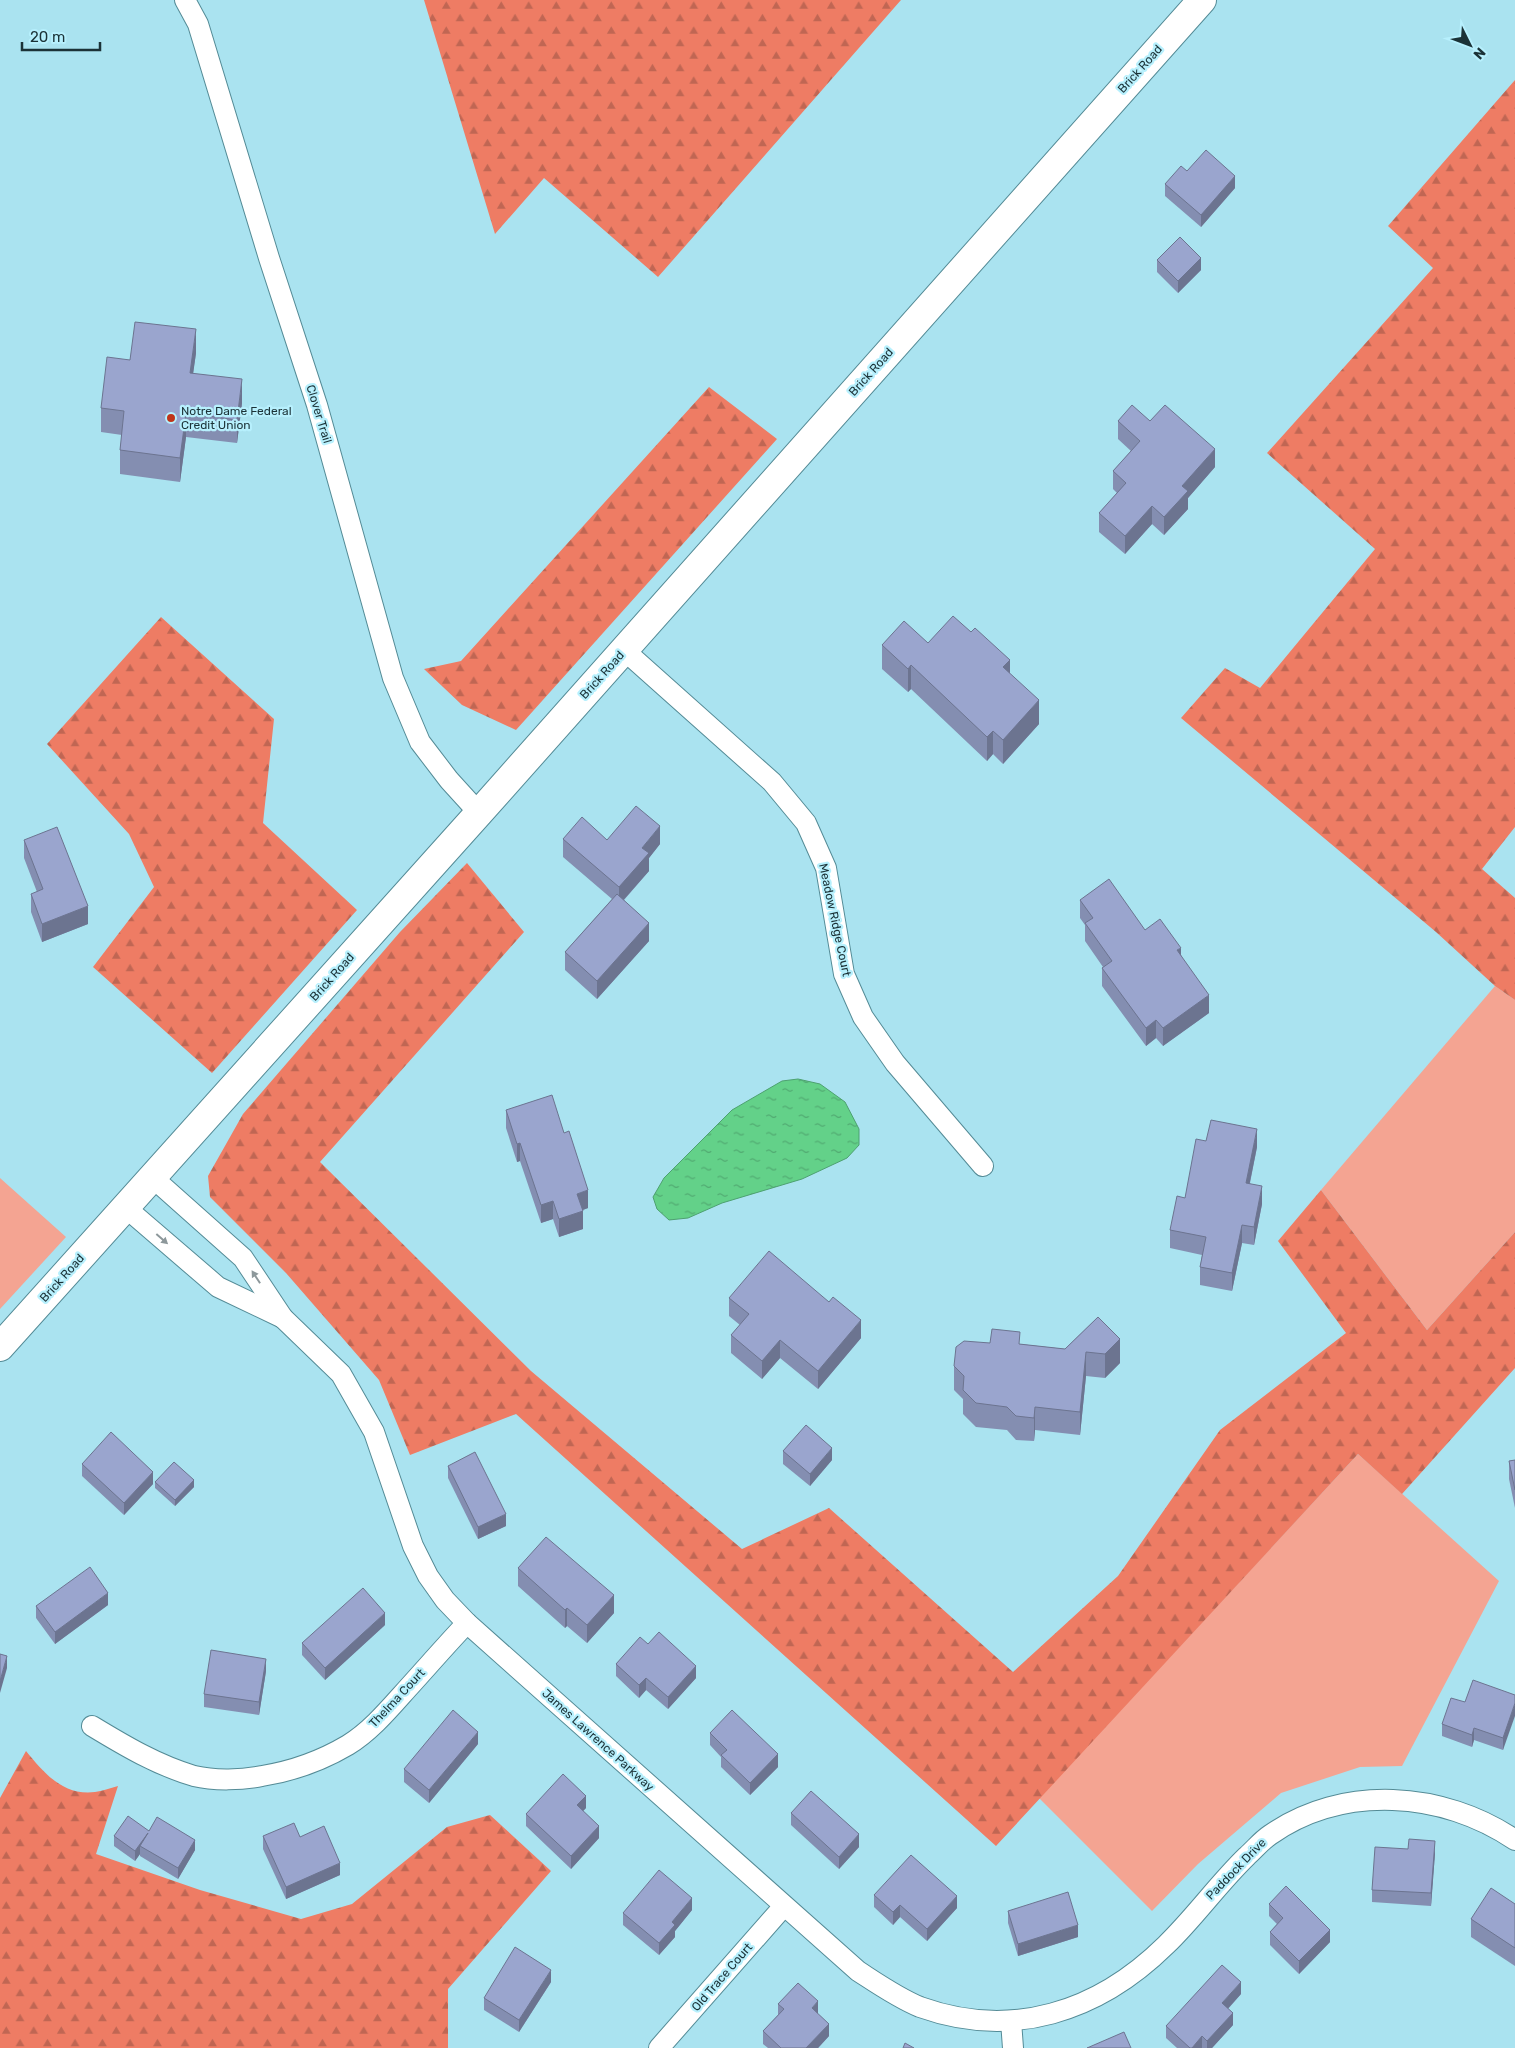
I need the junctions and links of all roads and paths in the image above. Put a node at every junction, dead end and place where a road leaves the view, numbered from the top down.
1 (185, 0) edge
2 (1202, 0) edge
3 (624, 650) junction
4 (479, 813) junction
5 (983, 1166) dead end
6 (152, 1177) junction
7 (125, 1207) junction
8 (283, 1318) junction
9 (0, 1347) edge
10 (467, 1623) junction
11 (92, 1726) dead end
12 (1515, 1840) edge
13 (784, 1906) junction
14 (1011, 2021) junction
15 (659, 2048) edge
16 (1013, 2048) edge

1 - 4 street, Clover Trail
2 - 3 street, Brick Road
3 - 4 street, Brick Road
3 - 5 street, Meadow Ridge Court
4 - 6 street, Brick Road
6 - 7 street, Brick Road
8 -> 6 street, James Lawrence Parkway
7 -> 8 street, James Lawrence Parkway
7 - 9 street, Brick Road
8 - 10 street, James Lawrence Parkway
10 - 11 street, Thelma Court
10 - 13 street, James Lawrence Parkway
12 - 14 street, Paddock Drive
13 - 14 street, James Lawrence Parkway
13 - 15 street, Old Trace Court
14 - 16 street

